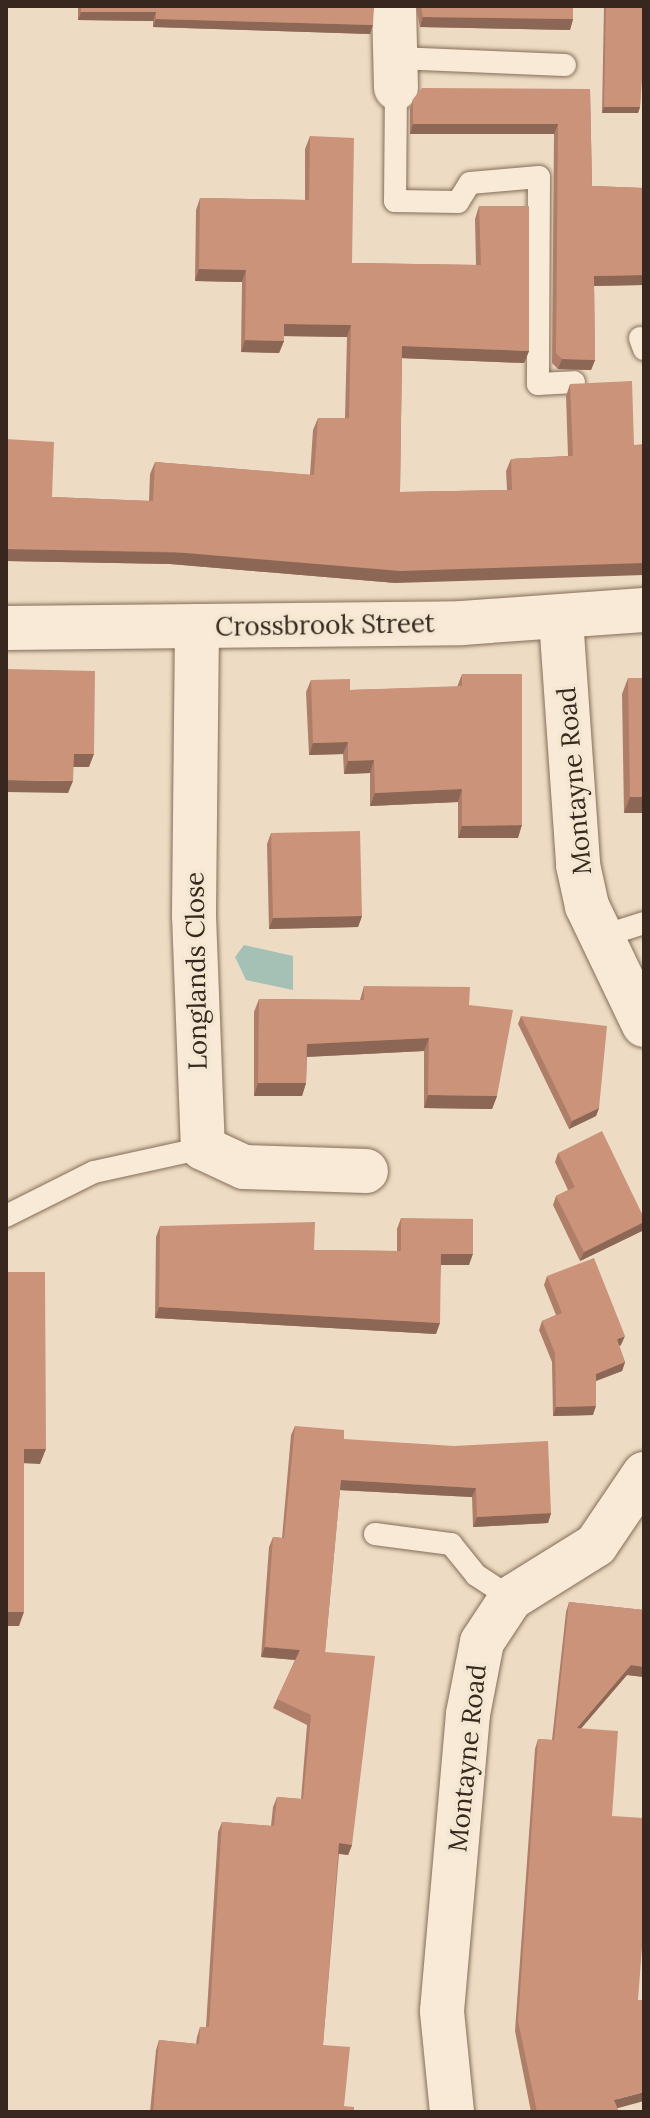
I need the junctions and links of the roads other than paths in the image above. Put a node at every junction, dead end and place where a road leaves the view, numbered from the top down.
1 (394, 6) edge
2 (565, 65) dead end
3 (396, 73) junction
4 (574, 382) edge
5 (644, 610) edge
6 (561, 619) junction
7 (197, 626) junction
8 (6, 628) edge
9 (644, 923) edge
10 (600, 937) junction
11 (644, 1025) edge
12 (203, 1148) junction
13 (366, 1171) dead end
14 (6, 1216) edge
15 (644, 1474) edge
16 (375, 1534) dead end
17 (511, 1598) junction
18 (452, 2112) edge

1 - 3 street
2 - 3 lane
3 - 4 lane
5 - 6 street, Crossbrook Street
6 - 7 street, Crossbrook Street
6 - 10 street, Montayne Road
7 - 8 street, Crossbrook Street
7 - 12 street, Longlands Close
9 - 10 lane
10 - 11 street, Montayne Road
12 - 13 street
12 - 14 lane
15 - 17 street, Montayne Road
16 - 17 lane
17 - 18 street, Montayne Road

